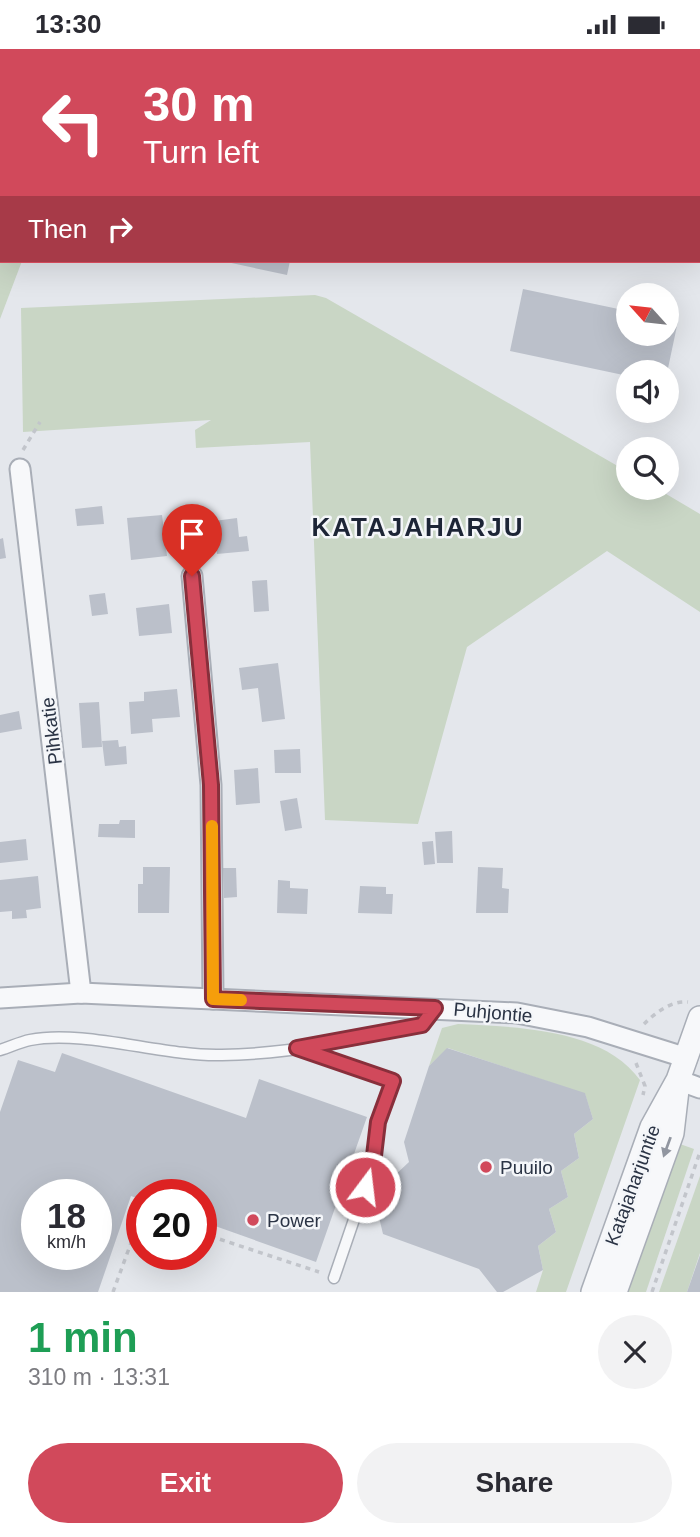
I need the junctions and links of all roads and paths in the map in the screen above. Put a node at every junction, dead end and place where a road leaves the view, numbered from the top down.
1 (40, 422) dead end
2 (20, 464) joint
3 (192, 576) dead end
4 (81, 993) junction
5 (0, 998) edge
6 (213, 999) junction
7 (435, 1008) junction
8 (700, 1018) edge
9 (297, 1048) junction
10 (0, 1050) edge
11 (687, 1058) junction
12 (689, 1084) edge
13 (700, 1152) edge
14 (217, 1238) edge
15 (126, 1257) edge
16 (334, 1277) joint
17 (113, 1292) edge
18 (593, 1292) edge
19 (615, 1292) edge
20 (652, 1292) edge

1 - 2 path
2 - 4 street, Pihkatie
3 - 6 street
4 - 5 street, Puhjontie
4 - 6 street, Puhjontie
6 - 7 street, Puhjontie
7 - 9 lane
7 - 11 street, Puhjontie
8 - 11 street, Katajaharjuntie
9 - 10 lane
9 - 16 lane
11 - 12 street, Katajaharjuntie
12 - 18 street, Katajaharjuntie
12 -> 19 street, Katajaharjuntie
13 - 20 path
14 - 16 path
15 - 17 path

